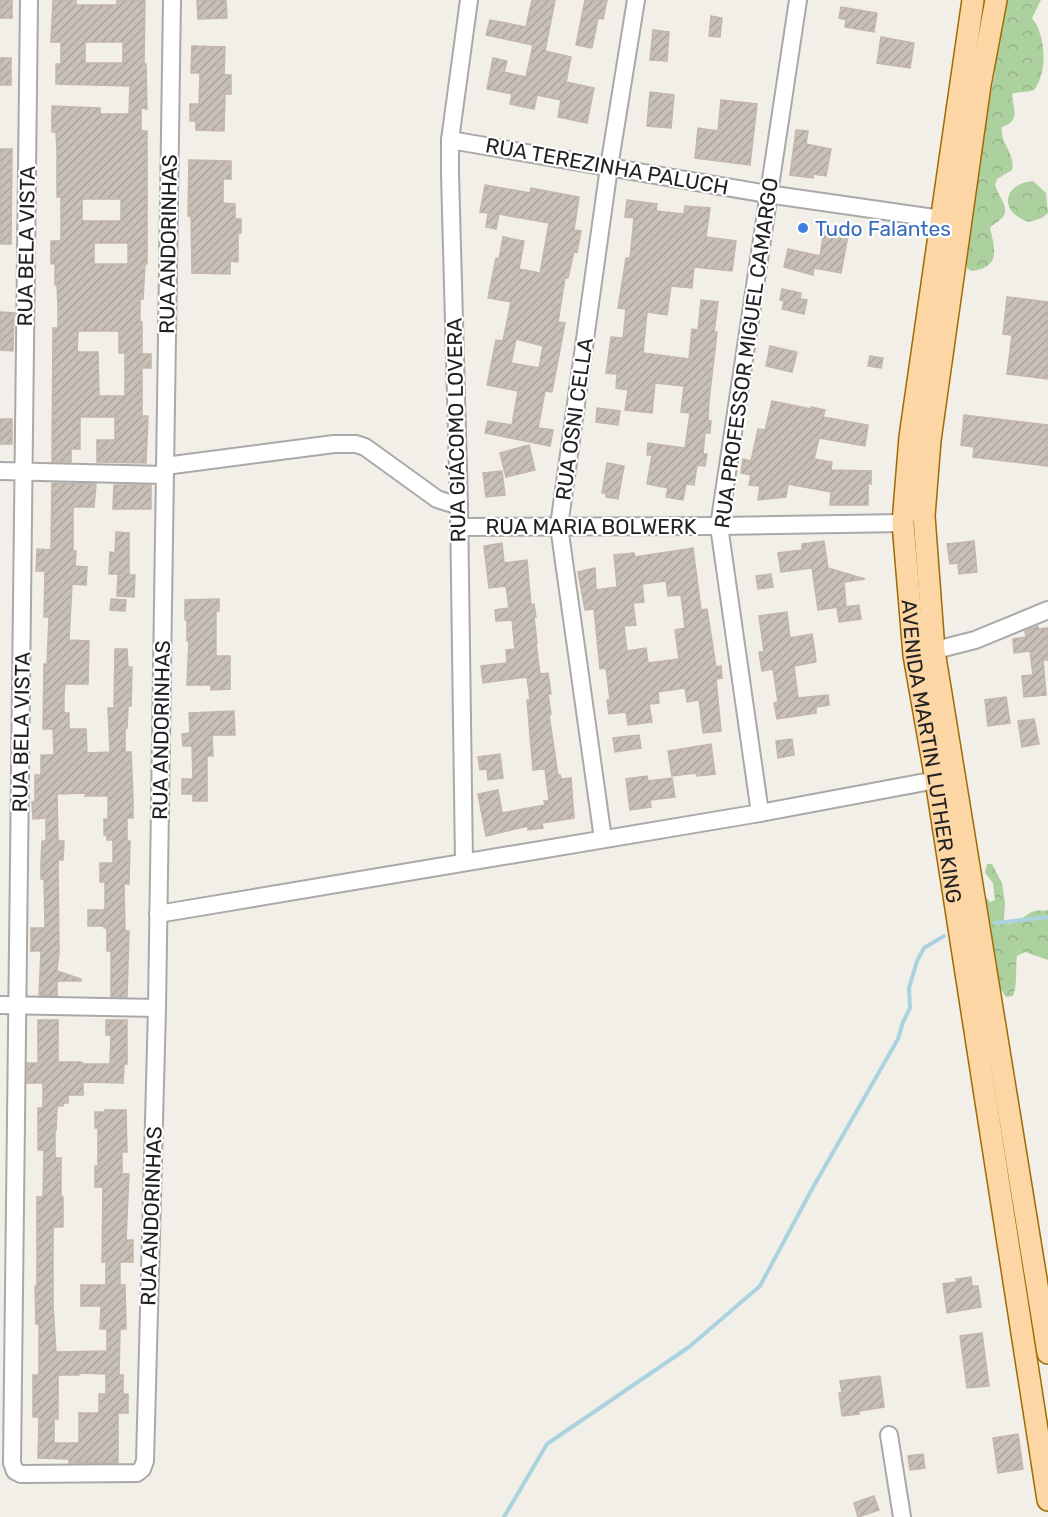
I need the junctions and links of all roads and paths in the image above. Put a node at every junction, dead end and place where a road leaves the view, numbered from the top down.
1 (29, 0) edge
2 (172, 0) edge
3 (470, 0) edge
4 (636, 0) edge
5 (798, 0) edge
6 (973, 0) edge
7 (996, 0) edge
8 (450, 140) junction
9 (609, 166) junction
10 (767, 194) junction
11 (942, 219) junction
12 (920, 439) junction
13 (165, 470) junction
14 (0, 471) edge
15 (24, 471) junction
16 (459, 506) junction
17 (903, 523) junction
18 (559, 526) junction
19 (719, 526) junction
20 (459, 527) junction
21 (1048, 610) edge
22 (924, 653) junction
23 (936, 780) junction
24 (760, 813) junction
25 (603, 839) junction
26 (464, 862) junction
27 (158, 914) junction
28 (0, 1005) edge
29 (17, 1005) junction
30 (157, 1008) junction
31 (1048, 1353) edge
32 (889, 1436) dead end
33 (145, 1461) joint
34 (1048, 1500) edge
35 (902, 1517) edge

1 - 15 street, RUA BELA VISTA
2 - 13 street, RUA ANDORINHAS
3 - 8 street, RUA GIÁCOMO LOVERA
4 - 9 street, RUA OSNI CELLA
5 - 10 street, RUA PROFESSOR MIGUEL CAMARGO
6 - 11 main road, AVENIDA MARTIN LUTHER KING
7 - 12 main road, AVENIDA MARTIN LUTHER KING
8 - 9 street, RUA TEREZINHA PALUCH
8 - 16 street, RUA GIÁCOMO LOVERA
9 - 10 street, RUA TEREZINHA PALUCH
9 - 18 street, RUA OSNI CELLA
10 - 11 street, RUA TEREZINHA PALUCH
10 - 19 street, RUA PROFESSOR MIGUEL CAMARGO
11 - 12 main road, AVENIDA MARTIN LUTHER KING
12 - 17 main road, AVENIDA MARTIN LUTHER KING
12 - 22 main road, AVENIDA MARTIN LUTHER KING
13 - 15 street
13 - 16 street
13 - 27 street, RUA ANDORINHAS
14 - 15 street
15 - 29 street, RUA BELA VISTA
16 - 20 street, RUA GIÁCOMO LOVERA
17 - 19 street, RUA MARIA BOLWERK
17 - 22 main road, AVENIDA MARTIN LUTHER KING
18 - 19 street, RUA MARIA BOLWERK
18 - 20 street, RUA MARIA BOLWERK
18 - 25 street, RUA OSNI CELLA
19 - 24 street, RUA PROFESSOR MIGUEL CAMARGO
20 - 26 street, RUA GIÁCOMO LOVERA
21 - 22 street
22 - 23 main road, AVENIDA MARTIN LUTHER KING
22 - 31 main road, AVENIDA MARTIN LUTHER KING
23 - 24 street
23 - 34 main road, AVENIDA MARTIN LUTHER KING
24 - 25 street
25 - 26 street
26 - 27 street
27 - 30 street, RUA ANDORINHAS
28 - 29 street
29 - 30 street
29 - 33 street, RUA BELA VISTA
30 - 33 street, RUA ANDORINHAS
32 - 35 street

